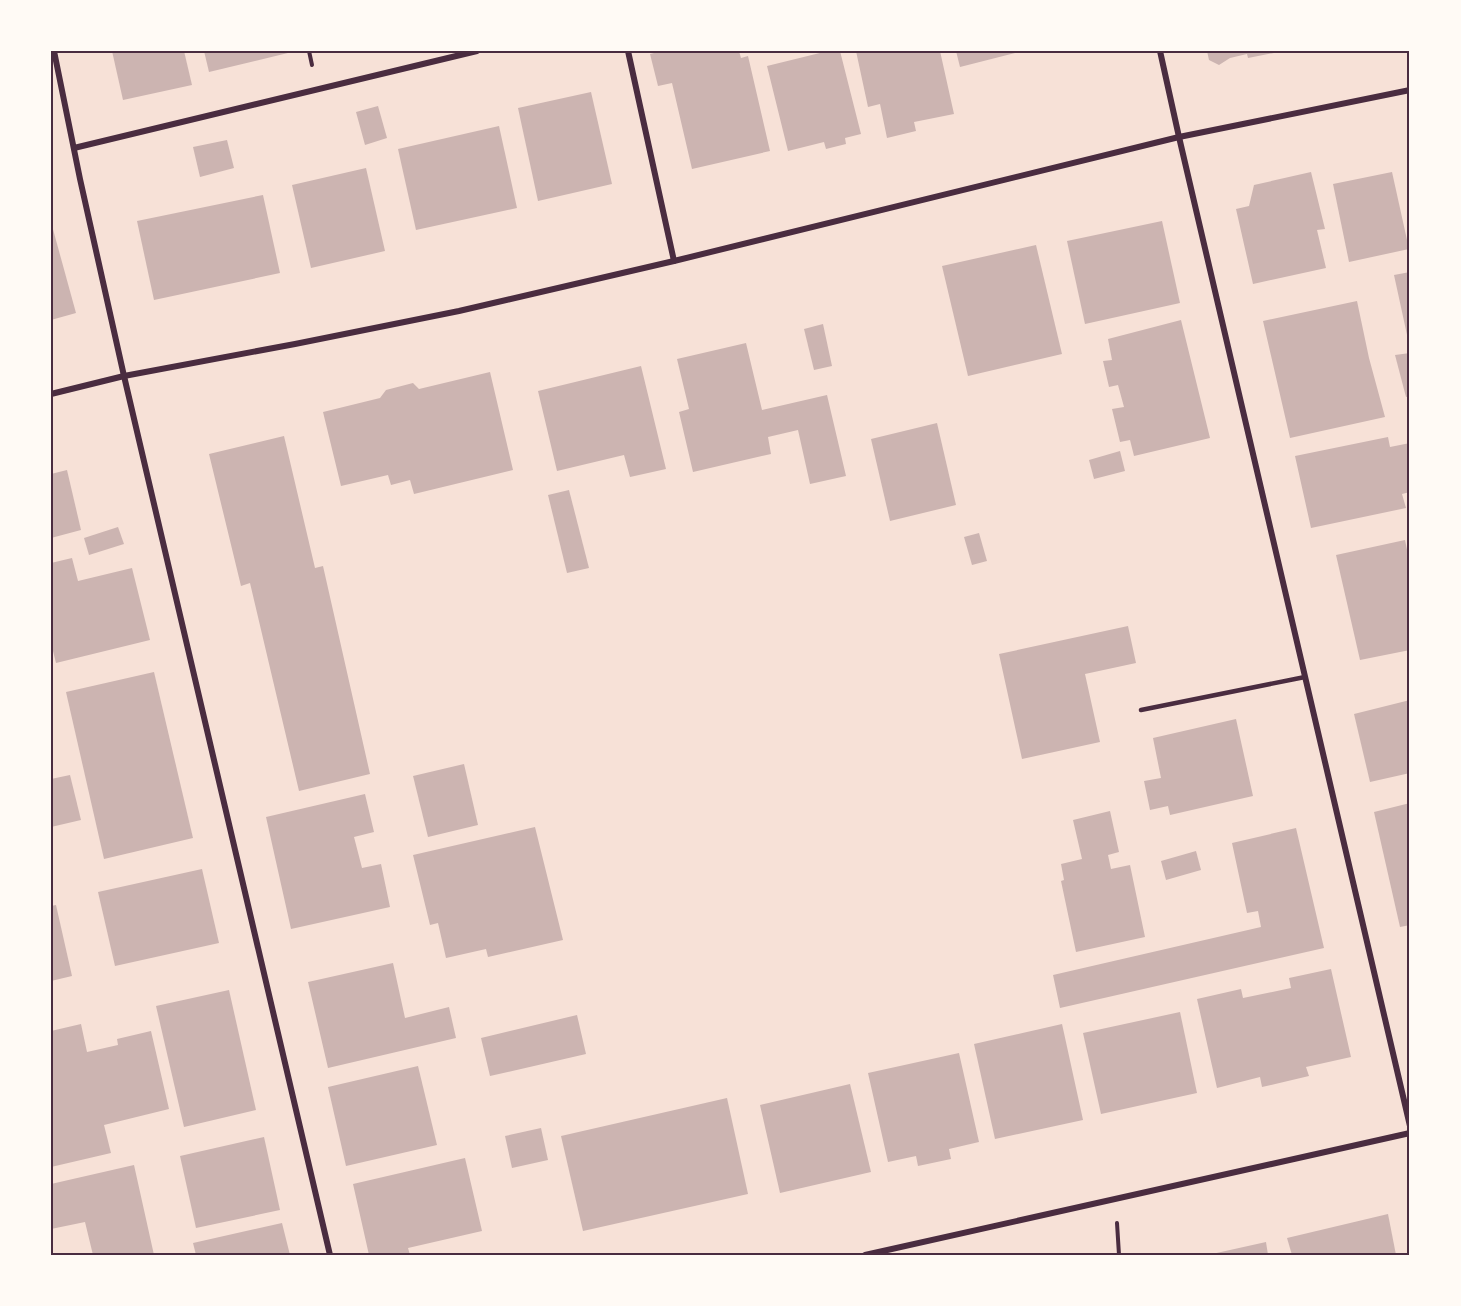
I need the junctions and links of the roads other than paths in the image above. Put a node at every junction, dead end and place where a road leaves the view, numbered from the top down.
1 (54, 51) edge
2 (477, 51) edge
3 (628, 51) edge
4 (1160, 51) edge
5 (1410, 90) edge
6 (1179, 137) junction
7 (74, 148) junction
8 (674, 261) junction
9 (124, 376) junction
10 (51, 394) edge
11 (1305, 677) junction
12 (1141, 710) dead end
13 (1410, 1126) edge
14 (1410, 1133) edge
15 (330, 1255) edge
16 (865, 1255) edge

1 - 7 street
2 - 7 street
3 - 8 street
4 - 6 street
5 - 6 street
6 - 8 street
6 - 11 street
7 - 9 street
8 - 9 street
9 - 10 street
9 - 15 street
11 - 12 lane
11 - 13 street
14 - 16 street

